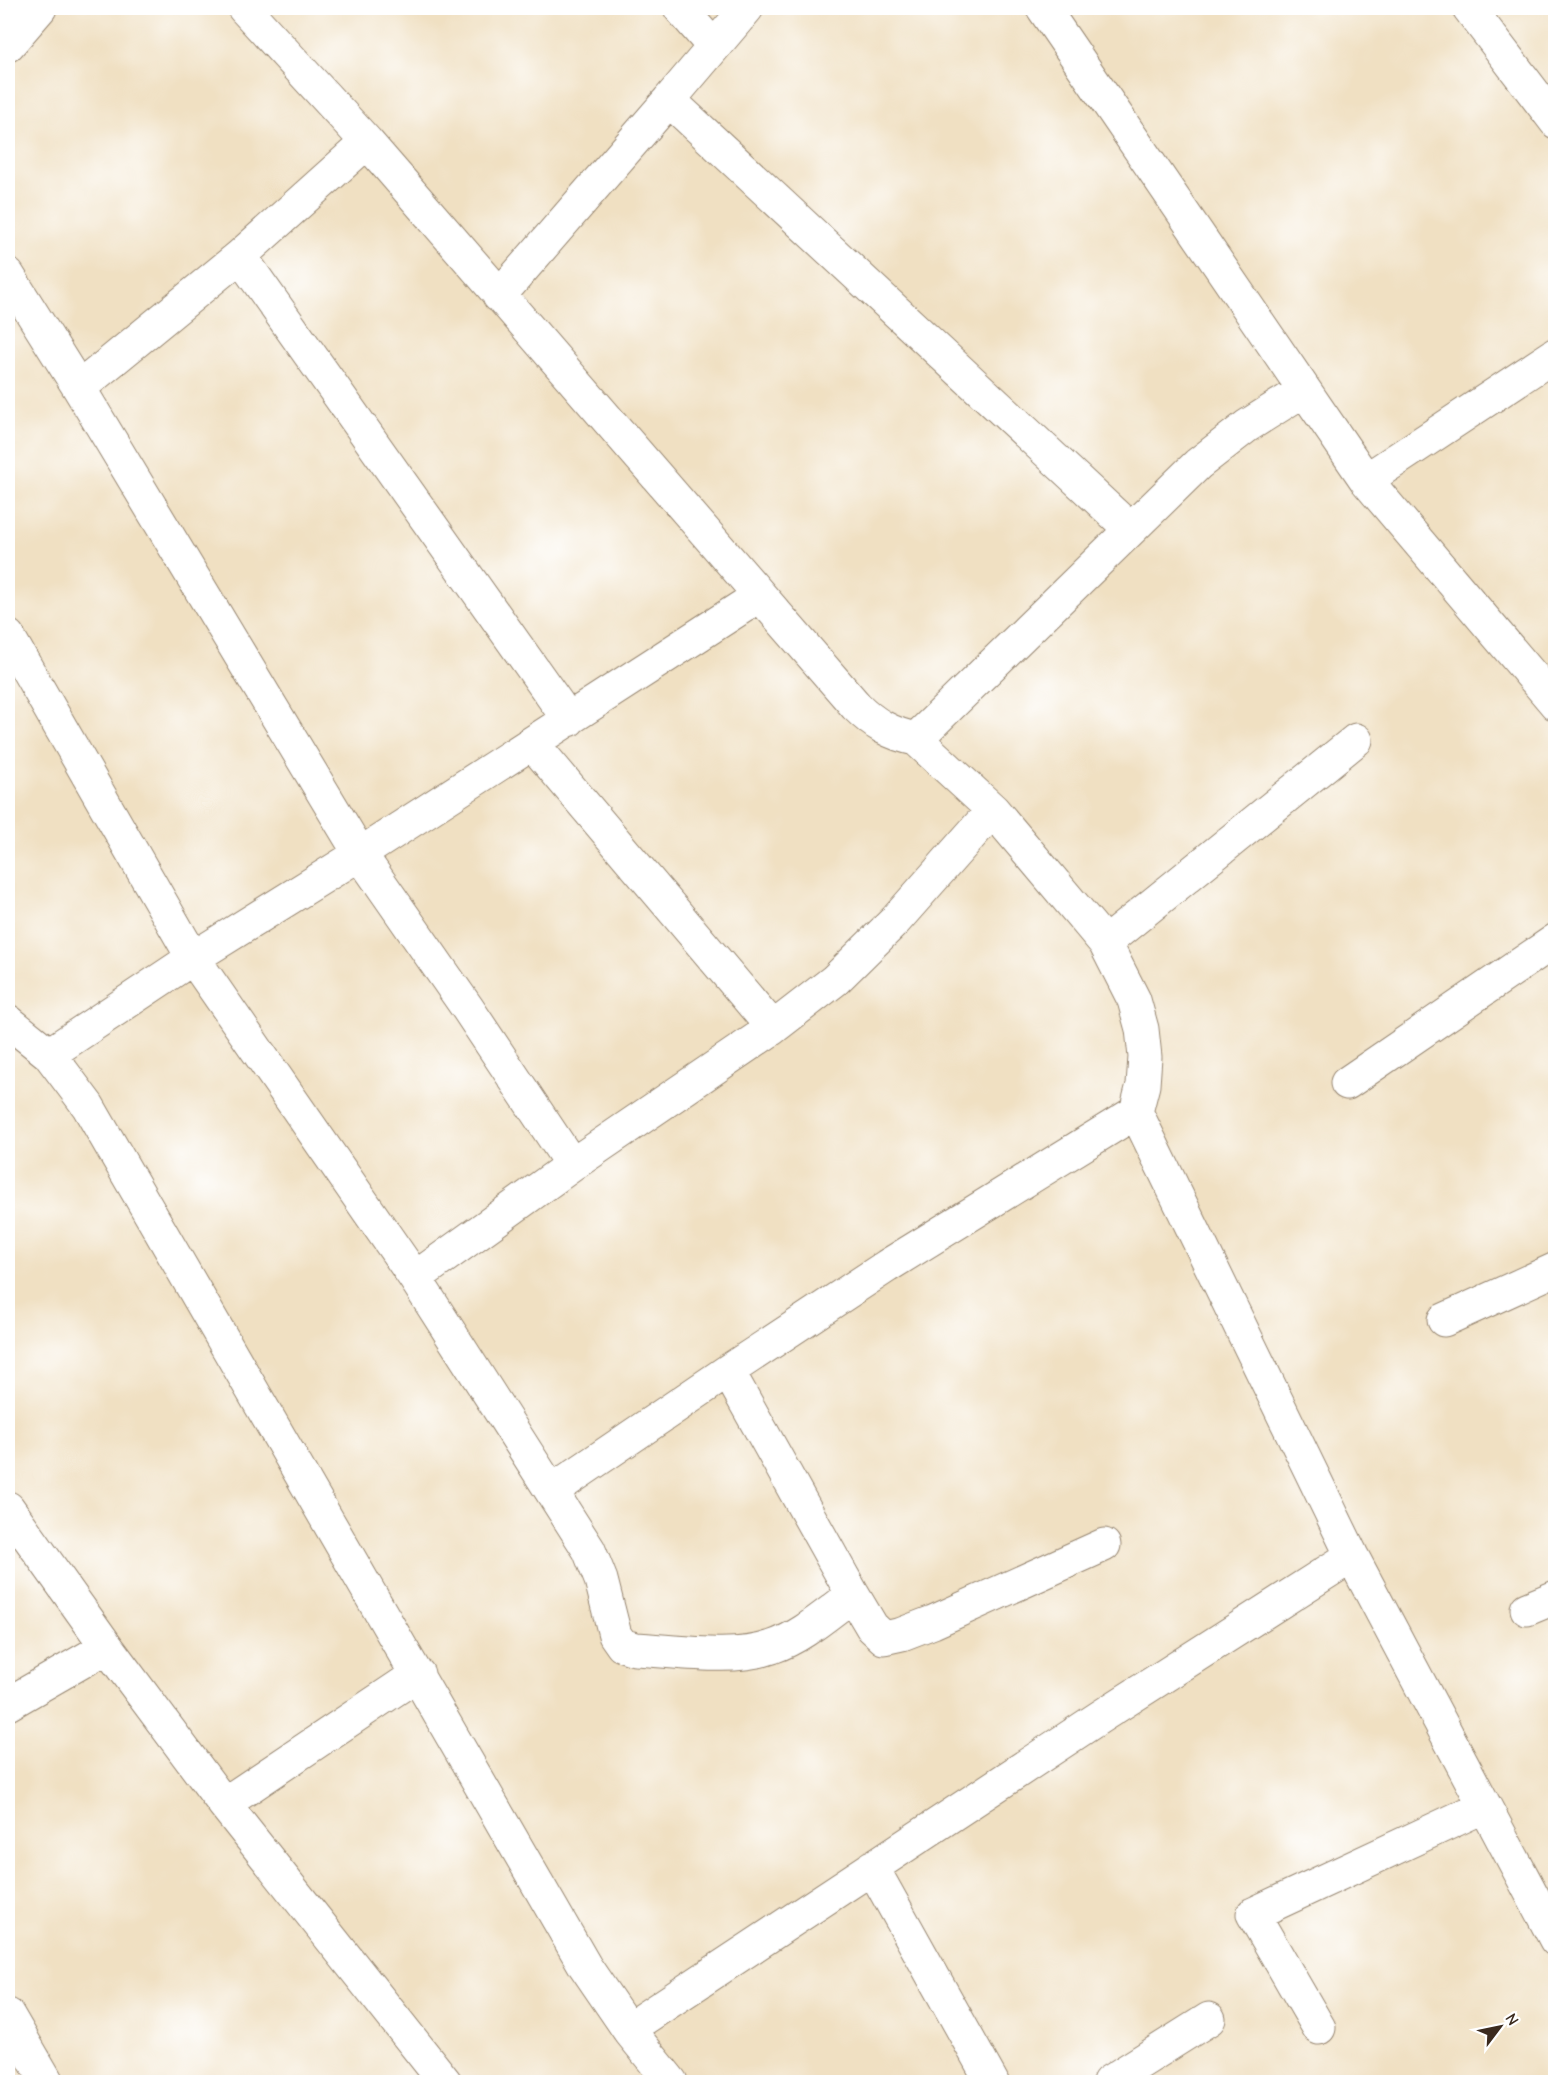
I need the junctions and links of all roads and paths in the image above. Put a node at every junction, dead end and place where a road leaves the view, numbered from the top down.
1 (40, 8) edge
2 (244, 8) edge
3 (680, 8) edge
4 (747, 8) edge
5 (1043, 8) edge
6 (1469, 8) edge
7 (8, 45) edge
8 (713, 46) junction
9 (669, 100) junction
10 (1556, 122) edge
11 (367, 142) junction
12 (240, 256) junction
13 (8, 275) edge
14 (498, 296) junction
15 (1556, 354) edge
16 (79, 388) junction
17 (1304, 390) junction
18 (1366, 480) junction
19 (1130, 529) junction
20 (759, 596) junction
21 (8, 636) edge
22 (1556, 704) edge
23 (569, 720) junction
24 (916, 739) junction
25 (1356, 741) dead end
26 (532, 743) junction
27 (993, 810) junction
28 (360, 854) junction
29 (1556, 940) edge
30 (1105, 943) junction
31 (193, 958) junction
32 (8, 1022) edge
33 (773, 1028) junction
34 (49, 1054) junction
35 (1347, 1083) dead end
36 (1136, 1112) junction
37 (572, 1165) junction
38 (1556, 1269) edge
39 (415, 1278) junction
40 (1444, 1320) dead end
41 (728, 1371) junction
42 (553, 1490) junction
43 (8, 1508) edge
44 (1104, 1545) dead end
45 (1352, 1556) junction
46 (853, 1595) junction
47 (107, 1647) junction
48 (418, 1674) junction
49 (8, 1704) edge
50 (224, 1804) junction
51 (1485, 1806) junction
52 (872, 1867) junction
53 (1546, 1901) edge
54 (1556, 1940) edge
55 (8, 2015) edge
56 (1209, 2019) dead end
57 (1319, 2028) dead end
58 (628, 2029) junction
59 (47, 2082) edge
60 (445, 2082) edge
61 (671, 2082) edge
62 (992, 2082) edge
63 (1109, 2082) edge

1 - 7 street
2 - 11 street
3 - 8 street
4 - 8 street
5 - 17 street
6 - 10 street
8 - 9 street
9 - 14 street
9 - 19 street
11 - 12 street
11 - 14 street
12 - 16 street
12 - 23 street
13 - 16 street
14 - 20 street
15 - 18 street
16 - 28 street
17 - 18 street
17 - 19 street
18 - 22 street
19 - 24 street
20 - 23 street
20 - 24 street
21 - 31 street
23 - 26 street
24 - 27 street
25 - 30 street
26 - 28 street
26 - 33 street
27 - 30 street
27 - 33 street
28 - 31 street
28 - 37 street
29 - 35 street
30 - 36 street
31 - 34 street
31 - 39 street
32 - 34 street
33 - 37 street
34 - 48 street
36 - 41 street
36 - 45 street
37 - 39 street
38 - 40 street
39 - 42 street
41 - 42 street
41 - 46 street
42 - 46 street
43 - 47 street
44 - 46 street
45 - 51 street
45 - 52 street
47 - 49 street
47 - 50 street
48 - 50 street
48 - 58 street
50 - 60 street
51 - 53 street
51 - 57 street
52 - 58 street
52 - 62 street
53 - 54 street
55 - 59 street
56 - 63 street
58 - 61 street

